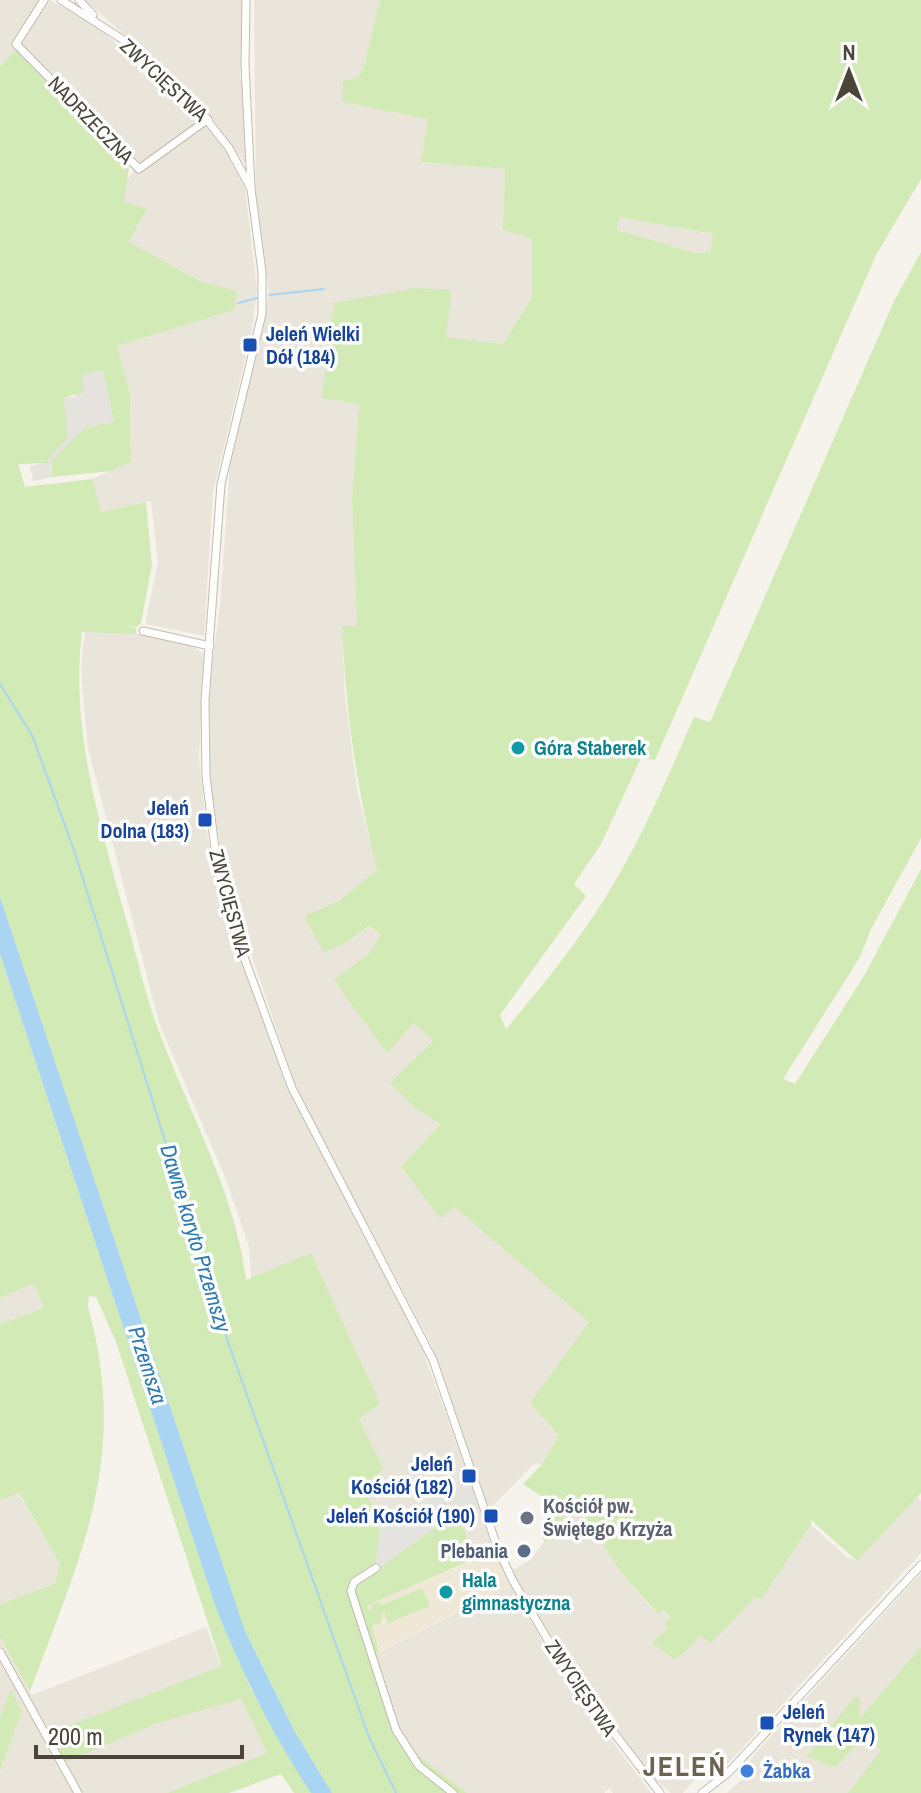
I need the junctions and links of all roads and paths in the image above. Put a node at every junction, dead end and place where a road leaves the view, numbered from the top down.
1 (44, 0) edge
2 (61, 0) edge
3 (79, 0) edge
4 (246, 0) edge
5 (100, 22) junction
6 (208, 119) junction
7 (251, 189) junction
8 (143, 631) dead end
9 (210, 646) junction
10 (921, 1565) edge
11 (376, 1568) dead end
12 (0, 1653) edge
13 (721, 1779) junction
14 (78, 1793) edge
15 (453, 1793) edge
16 (660, 1793) edge
17 (702, 1793) edge
18 (716, 1793) edge

1 - 6 street, NADRZECZNA
2 - 5 street, ZWYCIĘSTWA
3 - 5 street
4 - 7 street
5 - 6 street, ZWYCIĘSTWA
6 - 7 street, ZWYCIĘSTWA
7 - 9 street, ZWYCIĘSTWA
8 - 9 street
9 - 16 street, ZWYCIĘSTWA
10 - 13 street
11 - 15 street
12 - 14 street
13 - 17 street
13 - 18 street

